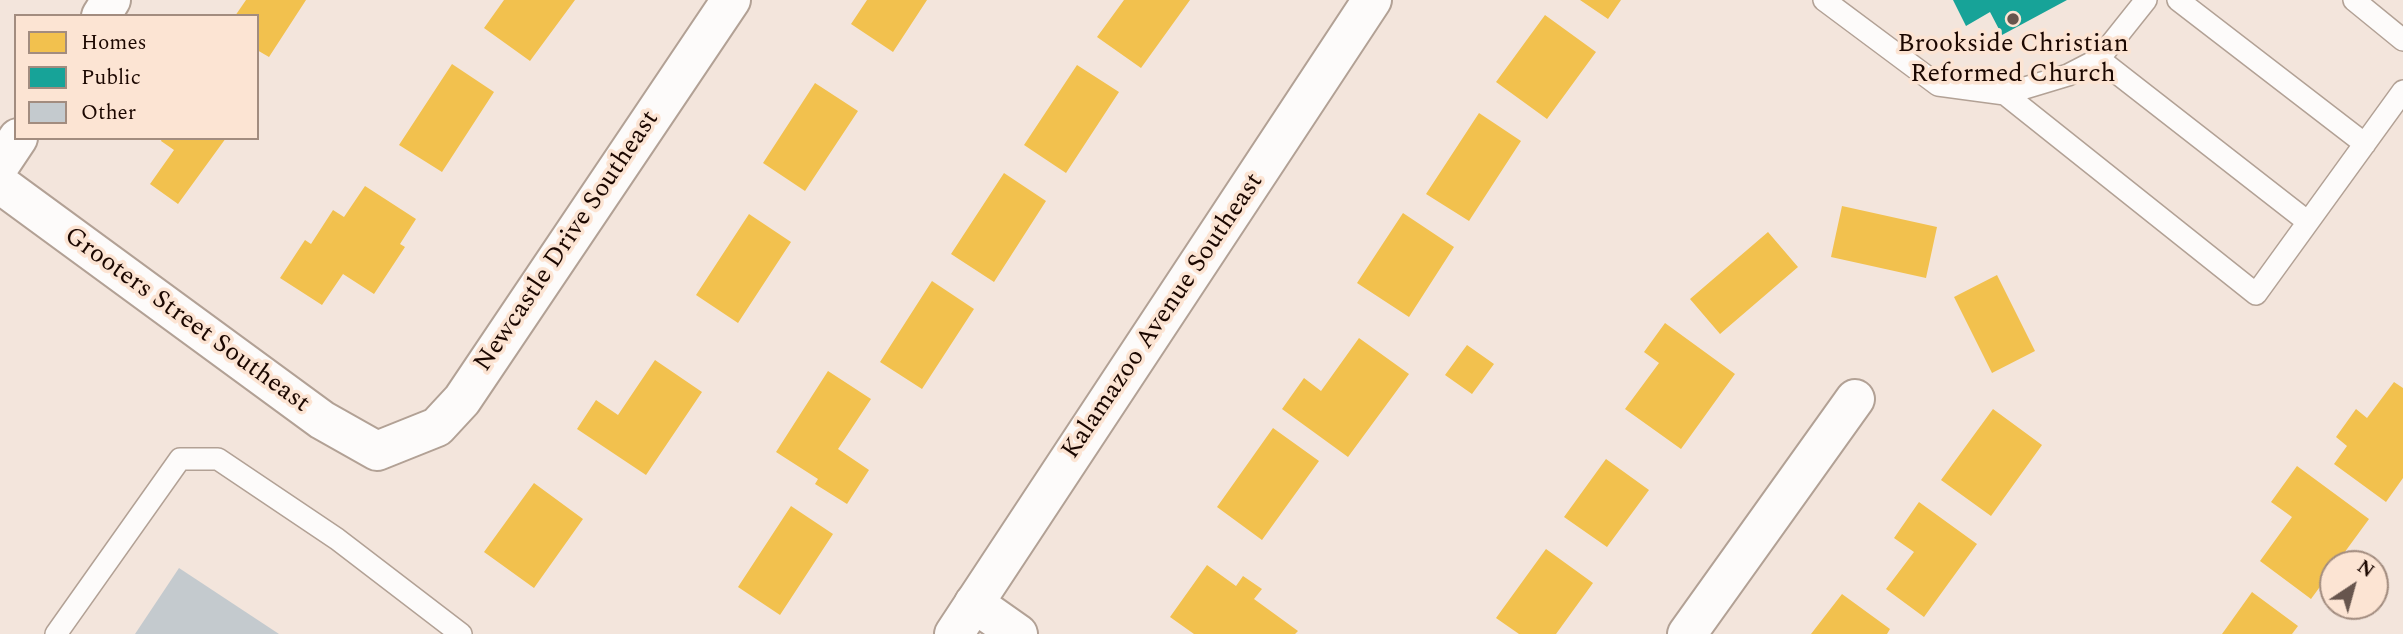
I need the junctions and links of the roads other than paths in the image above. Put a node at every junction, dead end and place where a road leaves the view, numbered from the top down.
1 (732, 0) edge
2 (1373, 0) edge
3 (1824, 0) edge
4 (2146, 0) edge
5 (2178, 0) edge
6 (2354, 0) edge
7 (2403, 40) edge
8 (2099, 59) junction
9 (2403, 91) edge
10 (2005, 94) junction
11 (17, 140) edge
12 (2365, 144) junction
13 (0, 166) edge
14 (0, 184) edge
15 (2308, 222) junction
16 (1855, 398) dead end
17 (377, 451) joint
18 (974, 603) junction
19 (55, 634) edge
20 (461, 634) edge
21 (954, 634) edge
22 (1018, 634) edge
23 (1687, 634) edge

1 - 17 street, Newcastle Drive Southeast
2 - 18 street, Kalamazoo Avenue Southeast
3 - 10 lane
4 - 8 lane
5 - 12 lane
6 - 7 lane
8 - 10 lane
8 - 15 lane
9 - 12 lane
10 - 15 lane
11 - 13 street
12 - 15 lane
14 - 17 street, Grooters Street Southeast
16 - 23 street
18 - 21 street, Kalamazoo Avenue Southeast
18 - 22 street
19 - 20 lane

